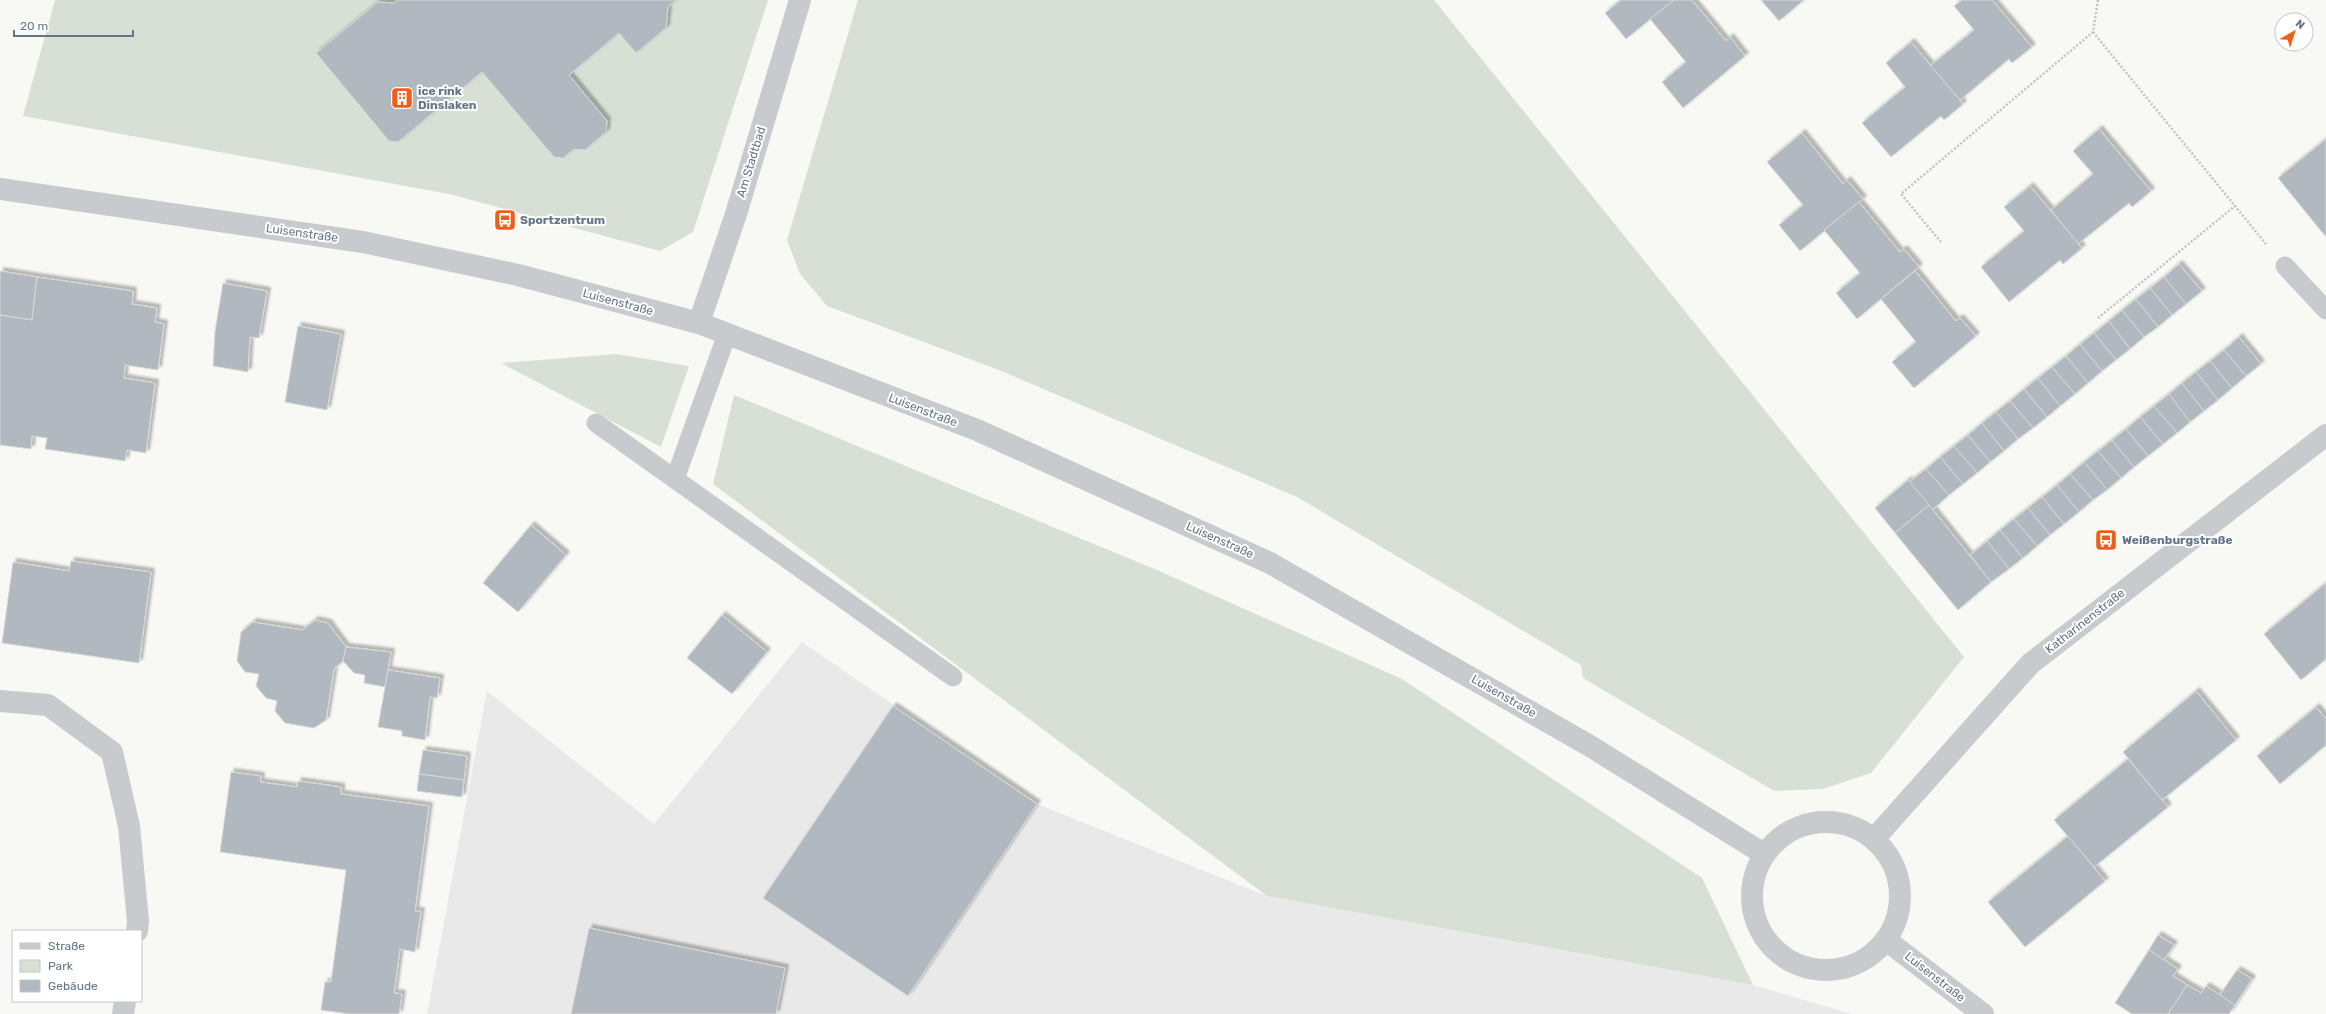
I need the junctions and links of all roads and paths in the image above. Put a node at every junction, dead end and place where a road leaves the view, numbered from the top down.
1 (800, 0) edge
2 (2098, 0) edge
3 (2093, 32) junction
4 (0, 190) edge
5 (2234, 206) junction
6 (1941, 242) dead end
7 (2285, 266) joint
8 (2326, 310) edge
9 (2098, 318) dead end
10 (699, 323) junction
11 (727, 334) junction
12 (596, 423) dead end
13 (2326, 435) edge
14 (675, 479) junction
15 (953, 677) dead end
16 (0, 701) edge
17 (1874, 839) junction
18 (1764, 854) junction
19 (136, 930) edge
20 (1886, 940) junction
21 (125, 1002) edge
22 (123, 1014) edge
23 (1983, 1014) edge

1 - 10 street, Am Stadtbad
2 - 3 path
3 - 5 path
3 - 6 path
4 - 10 street, Luisenstraße
5 - 7 path
5 - 9 path
7 - 8 lane
10 - 11 street, Luisenstraße
11 - 14 lane
11 - 18 street, Luisenstraße
12 - 14 lane
13 - 17 street, Katharinenstraße
14 - 15 lane
16 - 19 street
17 - 18 street
17 - 20 street
18 - 20 street
20 - 23 street, Luisenstraße
21 - 22 street

